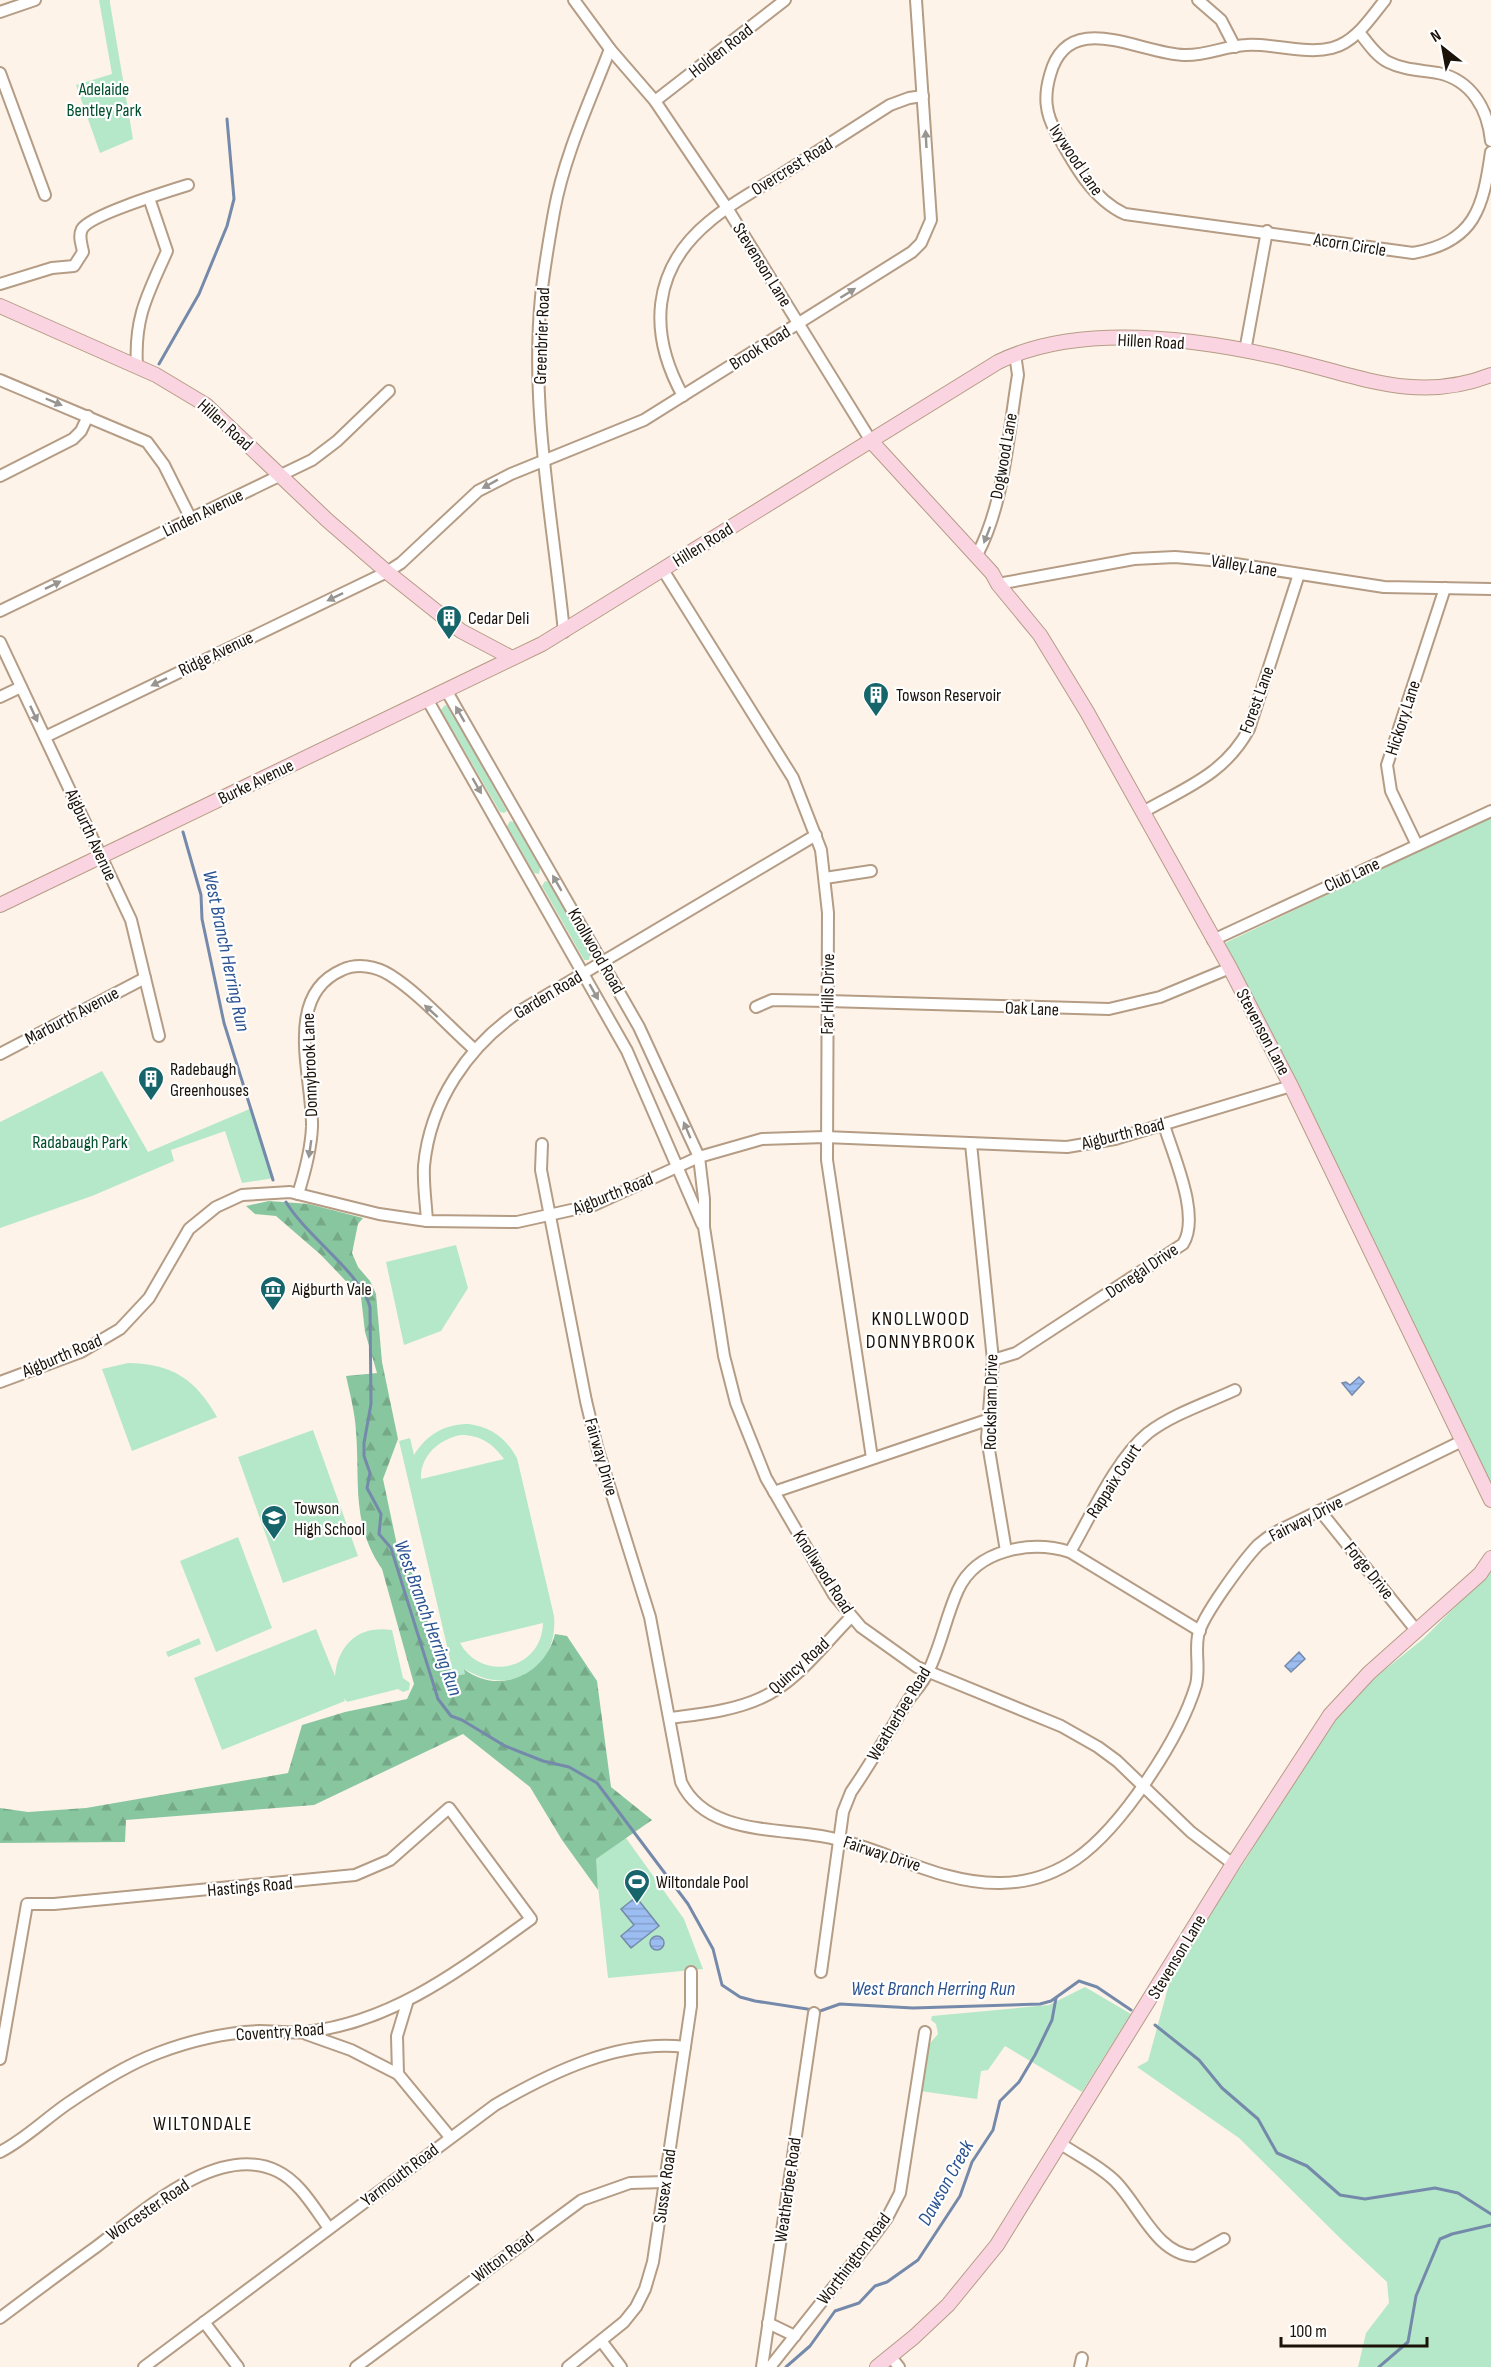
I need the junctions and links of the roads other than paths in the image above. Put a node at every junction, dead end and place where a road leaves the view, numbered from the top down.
1 (35, 0) edge
2 (574, 0) edge
3 (785, 0) edge
4 (916, 0) edge
5 (1198, 0) edge
6 (1385, 0) edge
7 (0, 12) edge
8 (1359, 32) junction
9 (1235, 47) junction
10 (610, 49) junction
11 (0, 73) edge
12 (923, 96) junction
13 (656, 101) junction
14 (1491, 141) edge
15 (1491, 152) edge
16 (188, 185) dead end
17 (45, 195) dead end
18 (149, 198) junction
19 (728, 208) junction
20 (1267, 231) junction
21 (0, 284) edge
22 (0, 306) edge
23 (799, 324) junction
24 (1245, 351) junction
25 (1015, 354) junction
26 (136, 366) junction
27 (1491, 375) edge
28 (0, 380) edge
29 (389, 391) dead end
30 (683, 396) junction
31 (88, 417) junction
32 (871, 441) junction
33 (544, 461) junction
34 (0, 476) edge
35 (280, 476) junction
36 (191, 519) junction
37 (951, 529) junction
38 (977, 555) junction
39 (663, 570) junction
40 (387, 572) junction
41 (1299, 574) junction
42 (998, 584) junction
43 (1445, 588) junction
44 (1491, 589) edge
45 (0, 610) edge
46 (564, 632) junction
47 (0, 642) edge
48 (512, 658) junction
49 (21, 687) junction
50 (446, 690) junction
51 (0, 697) edge
52 (427, 699) junction
53 (45, 737) junction
54 (1491, 811) edge
55 (1143, 812) junction
56 (816, 835) junction
57 (1417, 845) junction
58 (101, 856) junction
59 (871, 871) dead end
60 (825, 878) junction
61 (0, 905) edge
62 (1213, 940) junction
63 (603, 962) junction
64 (1230, 968) junction
65 (584, 973) junction
66 (145, 978) junction
67 (828, 1000) junction
68 (756, 1007) dead end
69 (159, 1036) dead end
70 (475, 1050) junction
71 (0, 1054) edge
72 (1291, 1086) junction
73 (1164, 1125) junction
74 (825, 1137) junction
75 (542, 1144) dead end
76 (971, 1144) junction
77 (699, 1157) junction
78 (678, 1167) junction
79 (298, 1194) junction
80 (550, 1216) junction
81 (427, 1221) junction
82 (704, 1227) junction
83 (993, 1360) junction
84 (0, 1382) edge
85 (1235, 1390) dead end
86 (987, 1420) junction
87 (1462, 1442) junction
88 (872, 1458) junction
89 (774, 1492) junction
90 (1491, 1500) edge
91 (1321, 1512) junction
92 (1006, 1551) junction
93 (1070, 1552) junction
94 (1491, 1558) edge
95 (851, 1617) junction
96 (1416, 1630) junction
97 (1200, 1631) junction
98 (927, 1673) junction
99 (670, 1718) junction
100 (1143, 1786) junction
101 (449, 1808) joint
102 (839, 1840) junction
103 (1233, 1864) junction
104 (691, 1972) dead end
105 (821, 1972) dead end
106 (407, 2003) junction
107 (814, 2013) dead end
108 (925, 2032) dead end
109 (304, 2033) junction
110 (685, 2047) junction
111 (0, 2059) edge
112 (398, 2074) junction
113 (450, 2137) junction
114 (1061, 2144) junction
115 (0, 2152) edge
116 (665, 2182) junction
117 (329, 2228) junction
118 (1224, 2239) dead end
119 (0, 2318) edge
120 (204, 2322) junction
121 (768, 2323) junction
122 (795, 2336) junction
123 (602, 2342) junction
124 (895, 2362) edge
125 (144, 2367) edge
126 (238, 2367) edge
127 (356, 2367) edge
128 (568, 2367) edge
129 (621, 2367) edge
130 (762, 2367) edge
131 (770, 2367) edge
132 (877, 2367) edge

1 - 7 street
2 - 10 street, Stevenson Lane
3 - 13 street, Holden Road
4 - 12 street, Brook Road
5 - 9 street
6 - 8 street
8 - 9 street
8 - 14 street
9 - 20 street, Ivywood Lane
10 - 13 street, Stevenson Lane
10 - 33 street, Greenbrier Road
11 - 17 street
12 - 19 street, Overcrest Road
23 -> 12 street, Brook Road
13 - 19 street, Stevenson Lane
15 - 20 street, Acorn Circle
16 - 18 street
18 - 21 street
18 - 26 street
19 - 23 street, Stevenson Lane
19 - 30 street, Overcrest Road
20 - 24 street
22 - 26 street, Hillen Road
23 - 30 street, Brook Road
23 - 32 street, Stevenson Lane
24 - 25 street, Hillen Road
24 - 27 street, Hillen Road
25 - 32 street, Hillen Road
25 -> 38 street, Dogwood Lane
26 - 35 street, Hillen Road
28 -> 31 street
29 - 35 street, Linden Avenue
30 - 33 street, Brook Road
31 - 34 street
31 - 36 street
32 - 37 street, Stevenson Lane
32 - 39 street, Hillen Road
33 -> 40 street, Brook Road
33 - 46 street, Greenbrier Road
35 - 36 street, Linden Avenue
35 - 40 street, Hillen Road
45 -> 36 street, Linden Avenue
37 - 38 street, Stevenson Lane
37 - 42 street, Stevenson Lane
38 - 42 street, Stevenson Lane
39 - 46 street, Hillen Road
39 - 56 street, Far Hills Drive
40 - 48 street, Hillen Road
40 -> 53 street, Ridge Avenue
41 - 42 street, Valley Lane
41 - 43 street, Valley Lane
41 - 55 street, Forest Lane
42 - 55 street, Stevenson Lane
43 - 44 street, Valley Lane
43 - 57 street, Hickory Lane
46 - 48 street, Hillen Road
47 - 49 street, Aigburth Avenue
48 - 50 street, Burke Avenue
49 - 51 street
49 -> 53 street, Aigburth Avenue
50 - 52 street, Burke Avenue
63 -> 50 street, Knollwood Road
52 - 58 street, Burke Avenue
52 -> 65 street, Knollwood Road
53 - 58 street, Aigburth Avenue
54 - 57 street, Club Lane
55 - 62 street, Stevenson Lane
56 - 60 street, Far Hills Drive
56 - 63 street, Garden Road
57 - 62 street, Club Lane
58 - 61 street, Burke Avenue
58 - 66 street, Aigburth Avenue
59 - 60 street
60 - 67 street, Far Hills Drive
62 - 64 street, Stevenson Lane
63 - 65 street, Garden Road
77 -> 63 street, Knollwood Road
64 - 67 street, Oak Lane
64 - 72 street, Stevenson Lane
65 - 70 street, Garden Road
65 -> 78 street, Knollwood Road
66 - 69 street, Aigburth Avenue
66 - 71 street, Marburth Avenue
67 - 68 street, Oak Lane
67 - 74 street, Far Hills Drive
70 -> 79 street, Donnybrook Lane
70 - 81 street, Garden Road
72 - 73 street, Aigburth Road
72 - 87 street, Stevenson Lane
73 - 76 street, Aigburth Road
73 - 83 street, Donegal Drive
74 - 76 street, Aigburth Road
74 - 77 street, Aigburth Road
74 - 88 street, Far Hills Drive
75 - 80 street, Fairway Drive
76 - 83 street, Rocksham Drive
77 - 78 street, Aigburth Road
77 - 82 street, Knollwood Road
78 - 80 street, Aigburth Road
78 - 82 street, Knollwood Road
79 - 81 street, Aigburth Road
79 - 84 street, Aigburth Road
80 - 81 street, Aigburth Road
80 - 99 street, Fairway Drive
82 - 89 street, Knollwood Road
83 - 86 street, Rocksham Drive
85 - 93 street, Rappaix Court
86 - 88 street
86 - 92 street, Rocksham Drive
87 - 90 street, Stevenson Lane
87 - 91 street, Fairway Drive
88 - 89 street
89 - 95 street, Knollwood Road
91 - 96 street, Forge Drive
91 - 97 street, Fairway Drive
92 - 93 street, Weatherbee Road
92 - 98 street, Weatherbee Road
93 - 97 street, Weatherbee Road
94 - 96 street, Stevenson Lane
95 - 98 street, Knollwood Road
95 - 99 street, Quincy Road
96 - 103 street, Stevenson Lane
97 - 100 street, Fairway Drive
98 - 100 street, Knollwood Road
98 - 102 street, Weatherbee Road
99 - 102 street, Fairway Drive
100 - 102 street, Fairway Drive
100 - 103 street, Knollwood Road
101 - 106 street, Coventry Road
101 - 111 street, Hastings Road
102 - 105 street, Weatherbee Road
103 - 114 street, Stevenson Lane
104 - 110 street, Sussex Road
106 - 109 street, Coventry Road
106 - 112 street
107 - 121 street, Weatherbee Road
108 - 122 street, Worthington Road
109 - 112 street
109 - 115 street, Coventry Road
110 - 113 street, Yarmouth Road
110 - 116 street, Sussex Road
112 - 113 street
113 - 117 street, Yarmouth Road
114 - 118 street
114 - 124 street, Stevenson Lane
116 - 123 street, Sussex Road
116 - 127 street, Wilton Road
117 - 119 street, Worcester Road
117 - 120 street, Yarmouth Road
120 - 125 street, Yarmouth Road
120 - 126 street
121 - 122 street
121 - 130 street, Weatherbee Road
122 - 131 street, Worthington Road
123 - 128 street, Sussex Road
123 - 129 street
124 - 132 street, Stevenson Lane

